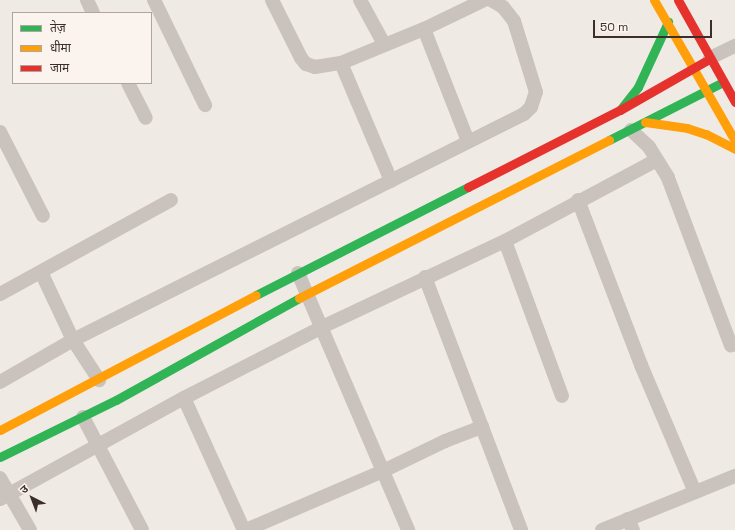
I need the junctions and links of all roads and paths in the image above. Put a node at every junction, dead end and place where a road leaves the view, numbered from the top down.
1 (87, 0) edge
2 (272, 0) edge
3 (360, 0) edge
4 (484, 0) edge
5 (491, 0) edge
6 (654, 0) edge
7 (678, 0) edge
8 (155, 1) edge
9 (93, 12) edge
10 (668, 22) junction
11 (424, 29) junction
12 (384, 44) junction
13 (735, 46) edge
14 (710, 58) junction
15 (341, 63) junction
16 (692, 68) junction
17 (723, 82) junction
18 (129, 84) edge
19 (704, 91) junction
20 (735, 102) edge
21 (205, 105) dead end
22 (620, 110) junction
23 (146, 118) dead end
24 (645, 122) junction
25 (631, 130) junction
26 (0, 132) edge
27 (468, 141) junction
28 (735, 141) edge
29 (735, 149) edge
30 (657, 160) junction
31 (391, 181) junction
32 (171, 200) dead end
33 (578, 200) junction
34 (43, 216) dead end
35 (505, 241) junction
36 (41, 272) junction
37 (298, 273) junction
38 (425, 277) junction
39 (0, 294) edge
40 (307, 294) junction
41 (322, 327) junction
42 (73, 340) junction
43 (731, 346) dead end
44 (99, 380) junction
45 (0, 382) edge
46 (562, 396) dead end
47 (184, 398) junction
48 (83, 417) junction
49 (482, 428) junction
50 (0, 430) edge
51 (99, 446) junction
52 (0, 457) edge
53 (383, 471) junction
54 (735, 476) edge
55 (0, 478) edge
56 (695, 492) junction
57 (5, 496) edge
58 (631, 524) edge
59 (30, 530) edge
60 (142, 530) edge
61 (245, 530) edge
62 (408, 530) edge
63 (521, 530) edge
64 (602, 530) edge

1 - 9 street
2 - 15 street
3 - 12 street
4 - 11 street
5 - 27 street
6 - 10 main road
7 - 14 main road
8 - 21 street
10 - 16 main road
10 - 22 main road
11 - 12 street
11 - 27 street
12 - 15 street
13 - 14 street
14 - 16 main road
14 - 17 main road
15 - 31 street
16 - 19 main road
16 - 22 main road
17 - 19 main road
17 - 20 main road
18 - 23 street
19 - 24 main road
19 - 28 main road
22 - 37 main road
24 - 25 main road
24 - 29 main road
25 - 30 street
25 - 40 main road
26 - 34 street
27 - 31 street
30 - 33 street
30 - 43 street
31 - 42 street
32 - 36 street
33 - 35 street
33 - 56 street
35 - 38 street
35 - 46 street
36 - 39 street
36 - 42 street
37 - 40 street
37 - 44 main road
38 - 41 street
38 - 49 street
40 - 41 street
40 - 48 main road
41 - 47 street
41 - 53 street
42 - 44 street
42 - 45 street
44 - 50 main road
47 - 51 street
47 - 61 street
48 - 51 street
48 - 52 main road
49 - 53 street
49 - 63 street
51 - 57 street
51 - 60 street
53 - 61 street
53 - 62 street
54 - 56 street
55 - 57 street
56 - 58 street
57 - 59 street
58 - 64 street

